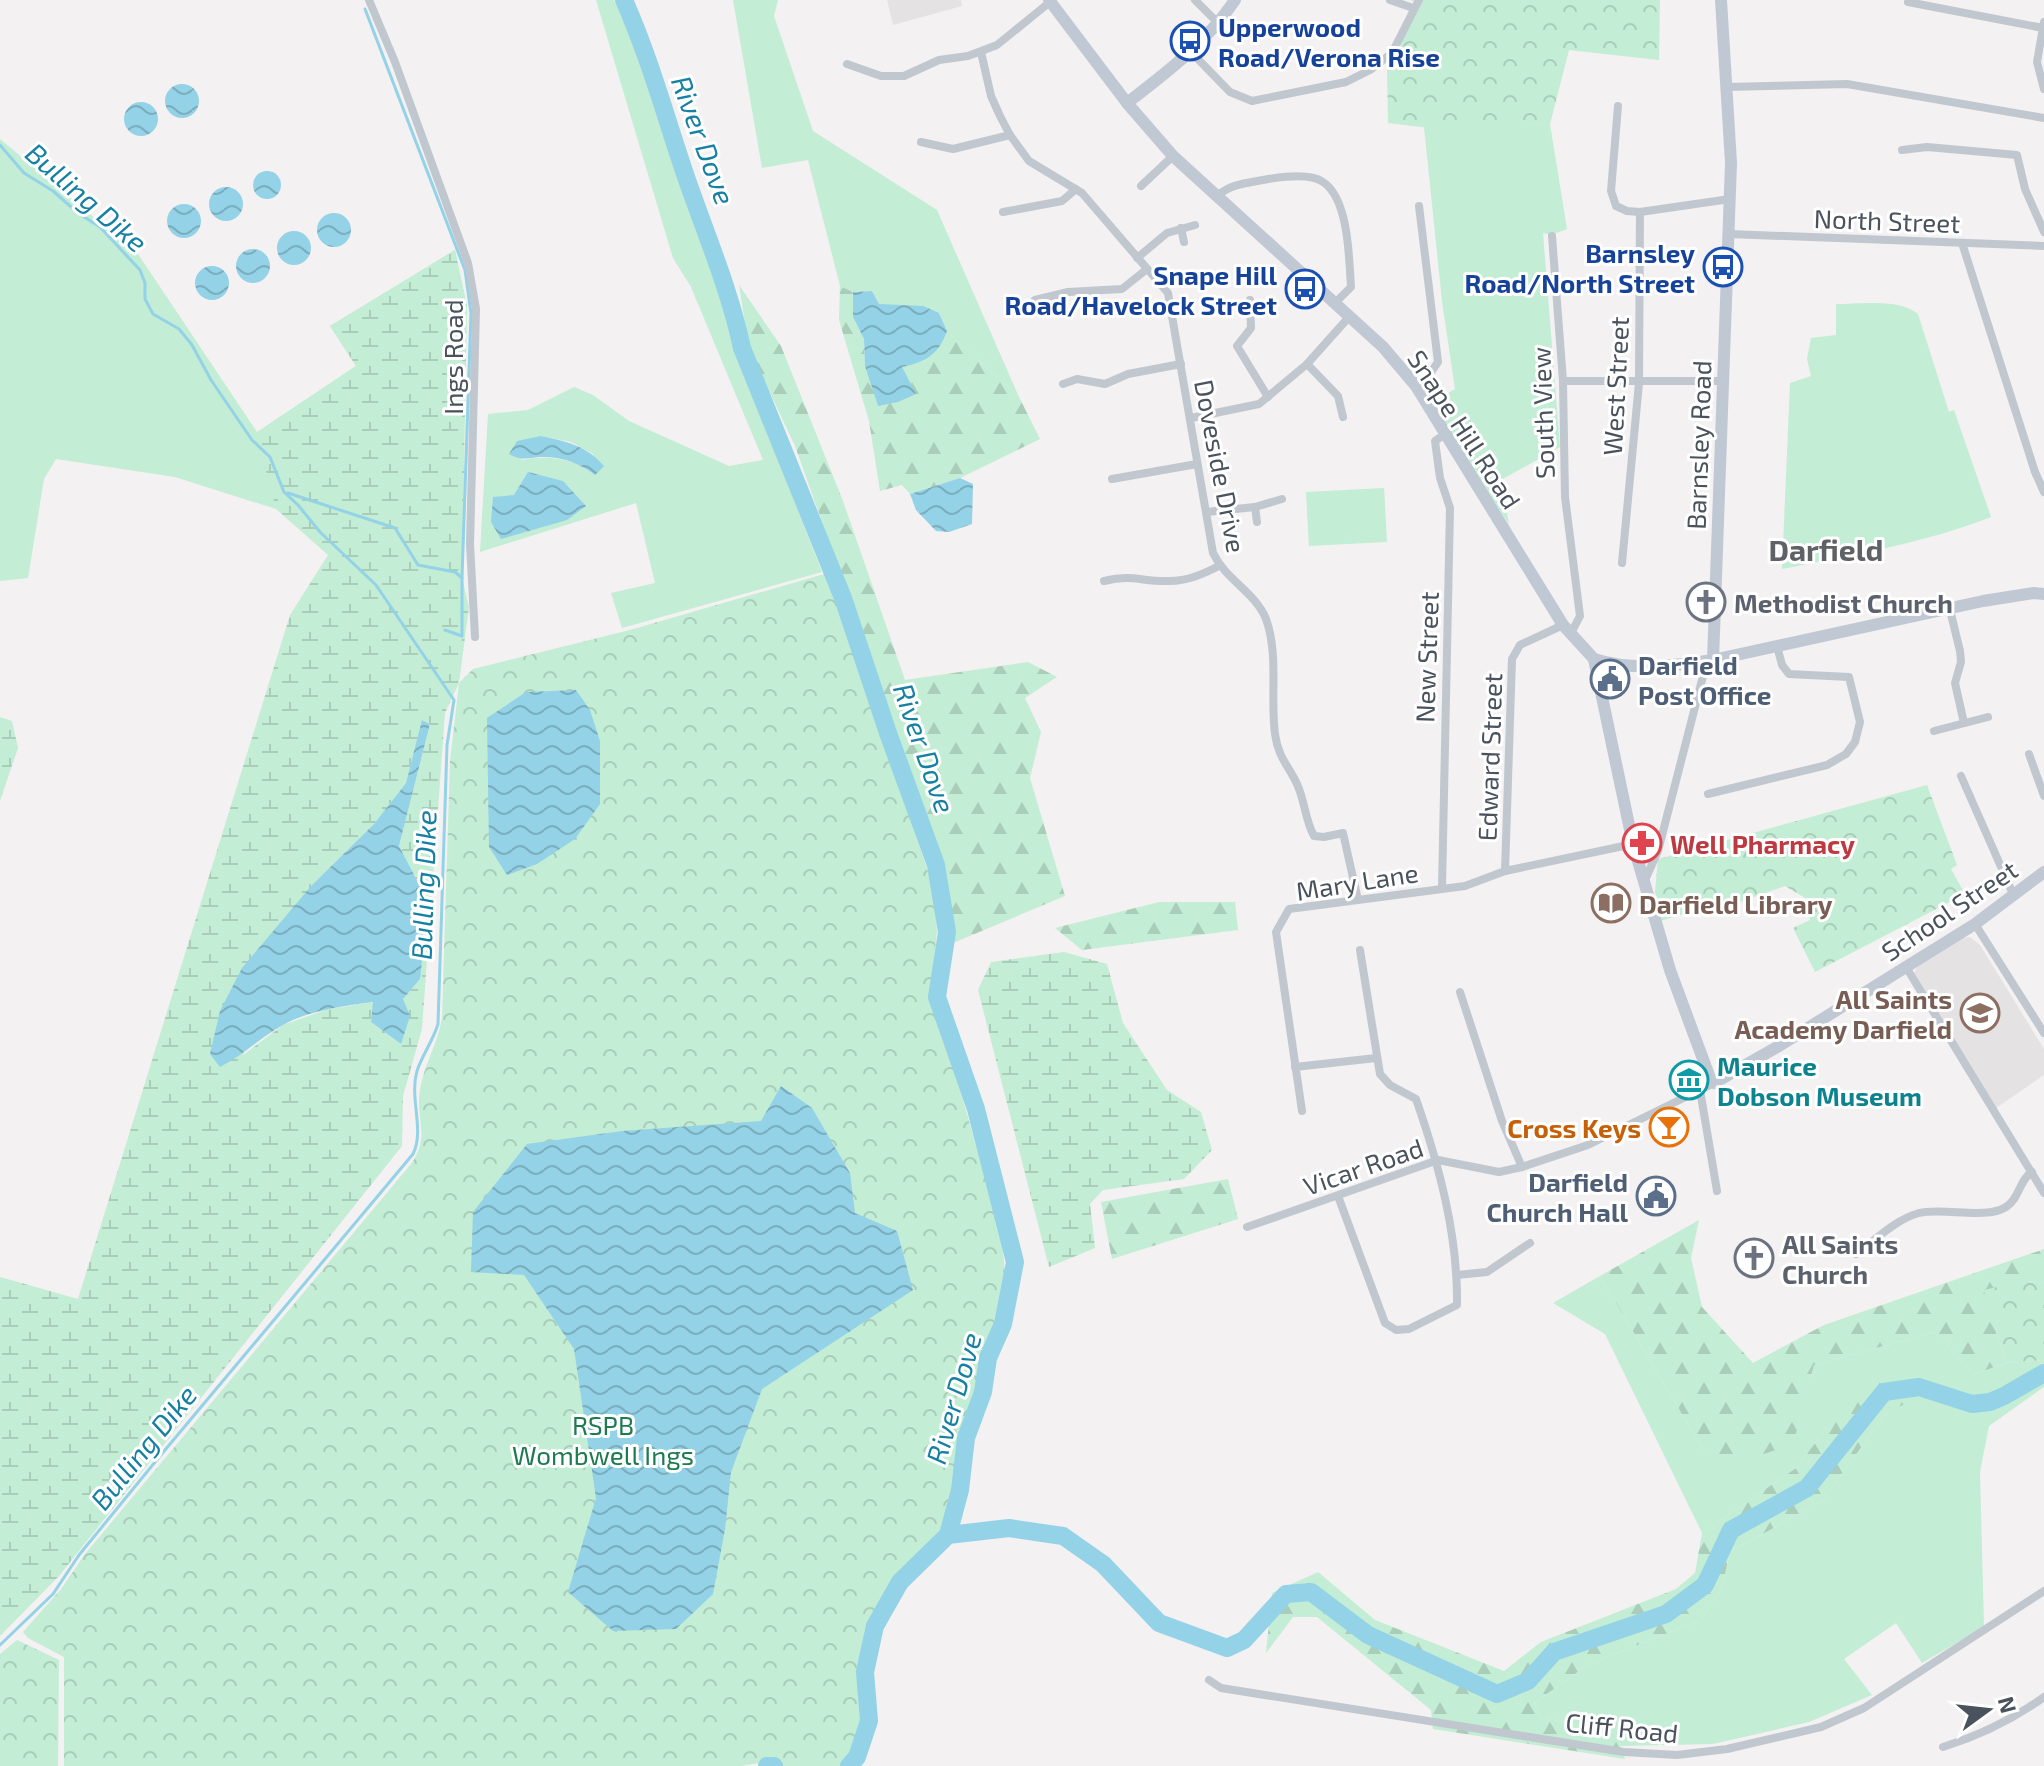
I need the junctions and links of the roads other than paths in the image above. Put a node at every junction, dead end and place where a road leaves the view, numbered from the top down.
1 (369, 0) edge
2 (1195, 0) edge
3 (1235, 0) edge
4 (1390, 0) edge
5 (1419, 0) edge
6 (1721, 0) edge
7 (1049, 1) edge
8 (1908, 2) edge
9 (1413, 8) junction
10 (1218, 23) junction
11 (2043, 25) edge
12 (1190, 51) junction
13 (981, 52) junction
14 (847, 64) dead end
15 (1726, 87) junction
16 (2044, 89) edge
17 (1127, 103) junction
18 (1618, 106) dead end
19 (2044, 118) edge
20 (1010, 135) junction
21 (921, 142) dead end
22 (1902, 150) dead end
23 (1173, 156) junction
24 (1141, 186) dead end
25 (1076, 189) junction
26 (1217, 196) junction
27 (1730, 199) junction
28 (1419, 206) dead end
29 (1003, 212) dead end
30 (1640, 212) junction
31 (1195, 225) dead end
32 (1181, 228) junction
33 (2044, 232) edge
34 (1729, 234) junction
35 (1552, 236) dead end
36 (1184, 242) dead end
37 (1962, 243) junction
38 (2044, 246) edge
39 (1137, 258) junction
40 (1147, 269) junction
41 (1035, 300) dead end
42 (1250, 300) dead end
43 (1335, 303) junction
44 (1349, 317) junction
45 (1181, 364) junction
46 (1307, 364) junction
47 (1563, 381) junction
48 (1723, 381) junction
49 (1639, 383) junction
50 (1063, 384) dead end
51 (1416, 386) junction
52 (1268, 397) junction
53 (1343, 417) dead end
54 (1191, 418) junction
55 (1445, 434) junction
56 (1197, 464) junction
57 (1112, 479) dead end
58 (2044, 492) edge
59 (1282, 499) dead end
60 (1255, 507) junction
61 (1207, 512) junction
62 (1257, 522) dead end
63 (1622, 563) dead end
64 (1219, 566) junction
65 (1104, 581) dead end
66 (2044, 594) edge
67 (1950, 610) junction
68 (1567, 630) junction
69 (475, 637) dead end
70 (1777, 646) junction
71 (1594, 659) junction
72 (1713, 660) junction
73 (1988, 717) dead end
74 (1964, 723) junction
75 (1934, 731) dead end
76 (2029, 754) dead end
77 (1961, 776) dead end
78 (1708, 794) dead end
79 (2044, 796) edge
80 (1633, 844) junction
81 (1505, 871) junction
82 (2044, 872) edge
83 (1645, 881) junction
84 (1442, 888) junction
85 (2013, 894) junction
86 (1358, 900) junction
87 (1975, 924) junction
88 (1360, 950) dead end
89 (1906, 967) junction
90 (1460, 992) dead end
91 (2044, 1033) edge
92 (1376, 1058) junction
93 (1295, 1067) junction
94 (1714, 1083) junction
95 (1700, 1090) junction
96 (1302, 1111) dead end
97 (1438, 1160) junction
98 (1522, 1167) junction
99 (2032, 1172) junction
100 (1717, 1191) dead end
101 (2044, 1193) edge
102 (1338, 1196) junction
103 (1247, 1227) dead end
104 (1530, 1243) dead end
105 (1856, 1254) dead end
106 (1457, 1275) junction
107 (2044, 1591) edge
108 (1209, 1680) dead end
109 (2044, 1697) edge
110 (1943, 1747) dead end

1 - 69 street, Ings Road
2 - 10 street
3 - 10 street
4 - 9 street
5 - 9 street
6 - 15 street, Barnsley Road
7 - 13 street
7 - 17 street, Snape Hill Road
8 - 11 street
9 - 12 street
10 - 12 street
11 - 16 street
12 - 17 street
13 - 14 street
13 - 20 street, Doveside Drive
15 - 19 street
15 - 27 street, Barnsley Road
17 - 23 street, Snape Hill Road
18 - 30 street
20 - 21 street
20 - 25 street, Doveside Drive
22 - 33 street
23 - 24 street
23 - 26 street, Snape Hill Road
25 - 29 street
25 - 39 street, Doveside Drive
26 - 43 street, Snape Hill Road
26 - 43 street
27 - 30 street
27 - 34 street, Barnsley Road
28 - 51 street
30 - 49 street, West Street
31 - 32 street
32 - 36 street
32 - 39 street
34 - 37 street, North Street
34 - 48 street, Barnsley Road
35 - 47 street, South View
37 - 38 street, North Street
37 - 58 street
39 - 40 street, Doveside Drive
40 - 41 street
40 - 45 street, Doveside Drive
42 - 52 street
43 - 44 street, Snape Hill Road
44 - 46 street
44 - 51 street, Snape Hill Road
45 - 50 street
45 - 54 street, Doveside Drive
46 - 52 street
46 - 53 street
47 - 49 street
47 - 68 street, South View
48 - 49 street
48 - 72 street, Barnsley Road
49 - 63 street, West Street
51 - 55 street, Snape Hill Road
52 - 54 street
54 - 56 street, Doveside Drive
55 - 68 street, Snape Hill Road
55 - 84 street, New Street
56 - 57 street
56 - 61 street, Doveside Drive
59 - 60 street
60 - 61 street
60 - 62 street
61 - 64 street, Doveside Drive
64 - 65 street
64 - 86 street, Doveside Drive
66 - 67 street
67 - 70 street
67 - 74 street
68 - 71 street, Snape Hill Road
68 - 81 street, Edward Street
70 - 72 street
70 - 78 street
71 - 72 street
71 - 80 street
72 - 83 street, Barnsley Road
73 - 74 street
74 - 75 street
76 - 79 street
77 - 85 street
80 - 81 street, Mary Lane
80 - 83 street
81 - 84 street, Mary Lane
82 - 85 street, School Street
83 - 94 street
84 - 86 street, Mary Lane
85 - 87 street, School Street
86 - 93 street, Mary Lane
87 - 89 street, School Street
87 - 91 street
88 - 92 street
89 - 94 street, School Street
89 - 99 street
90 - 98 street
92 - 93 street
92 - 97 street
93 - 96 street
94 - 95 street, Vicar Road
95 - 98 street, Vicar Road
95 - 100 street
97 - 98 street, Vicar Road
97 - 102 street, Vicar Road
97 - 106 street
99 - 101 street
99 - 105 street
102 - 103 street, Vicar Road
102 - 106 street
104 - 106 street
107 - 108 street, Cliff Road
109 - 110 street

